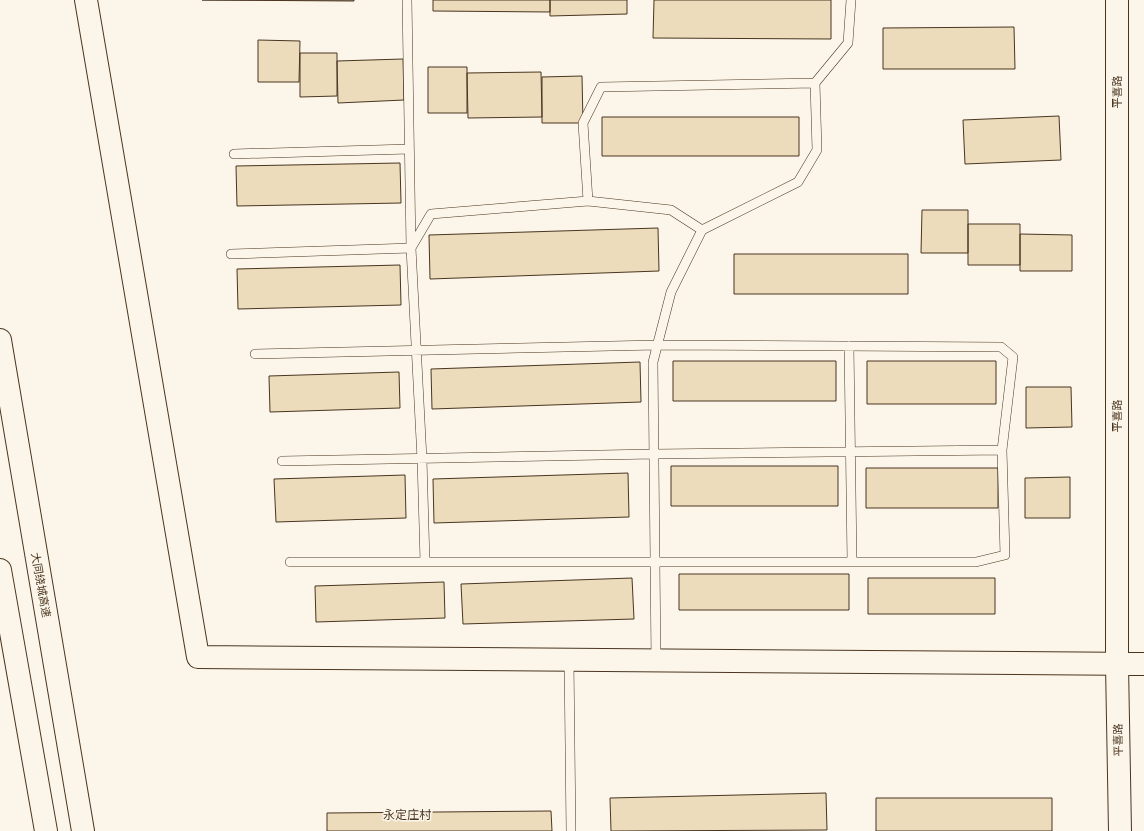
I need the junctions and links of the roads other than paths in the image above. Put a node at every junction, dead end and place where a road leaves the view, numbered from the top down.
1 (86, 0) edge
2 (407, 0) edge
3 (851, 0) edge
4 (1117, 0) edge
5 (815, 83) junction
6 (409, 148) junction
7 (234, 154) dead end
8 (588, 201) junction
9 (702, 230) junction
10 (411, 248) junction
11 (231, 254) dead end
12 (0, 340) edge
13 (657, 345) junction
14 (849, 346) junction
15 (416, 350) junction
16 (255, 354) dead end
17 (1002, 450) junction
18 (851, 452) junction
19 (654, 454) junction
20 (422, 459) junction
21 (282, 461) dead end
22 (655, 561) junction
23 (290, 562) dead end
24 (425, 562) junction
25 (852, 562) junction
26 (0, 570) edge
27 (569, 660) junction
28 (656, 661) junction
29 (1117, 664) junction
30 (1144, 664) edge
31 (46, 831) edge
32 (83, 831) edge
33 (571, 831) edge
34 (1120, 831) edge

1 - 27 main road
2 - 6 lane
3 - 5 lane
4 - 29 main road, 平喜路
5 - 8 lane
5 - 9 lane
6 - 7 lane
6 - 10 lane
8 - 9 lane
8 - 10 lane
9 - 13 lane
10 - 11 lane
10 - 15 lane
12 - 32 main road, 大同绕城高速
13 - 14 lane
13 - 15 lane
13 - 19 lane
14 - 17 lane
14 - 18 lane
15 - 16 lane
15 - 20 lane
17 - 18 lane
17 - 25 lane
18 - 19 lane
18 - 25 lane
19 - 20 lane
19 - 22 lane
20 - 21 lane
20 - 24 lane
22 - 24 lane
22 - 25 lane
22 - 28 lane
23 - 24 lane
26 - 31 main road
27 - 28 main road
27 - 33 lane
28 - 29 main road
29 - 30 main road
29 - 34 main road, 平喜路

